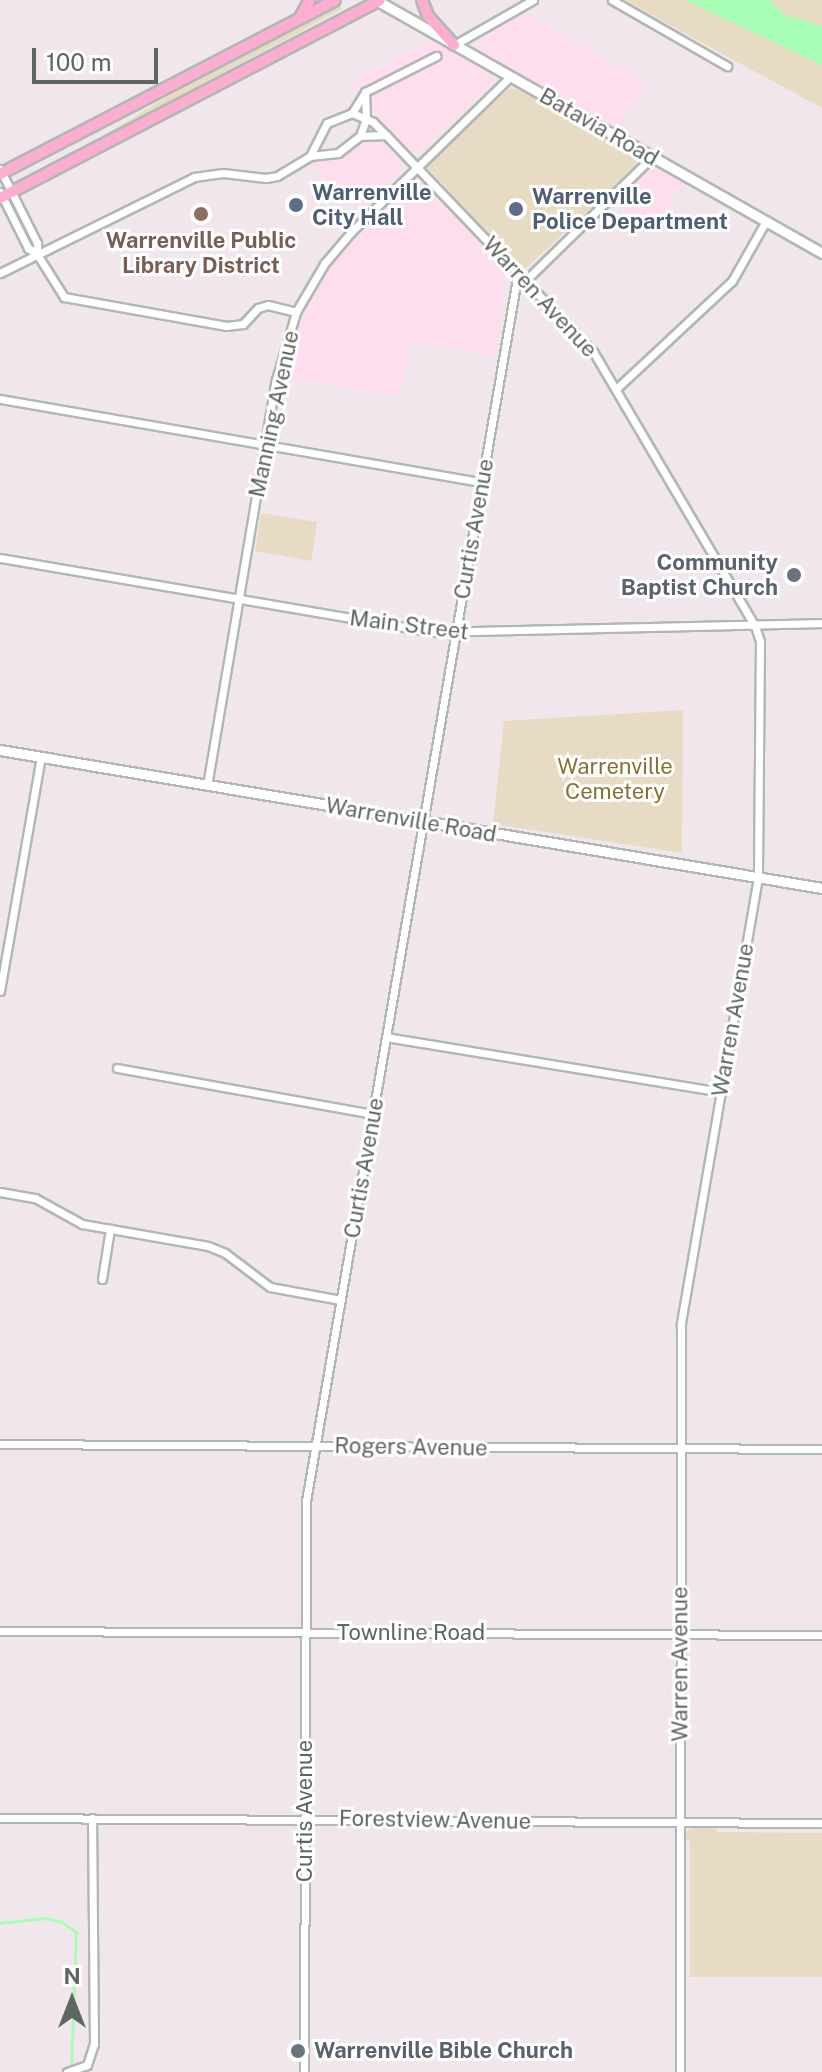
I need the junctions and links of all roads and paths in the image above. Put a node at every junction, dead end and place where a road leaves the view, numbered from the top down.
1 (310, 0) edge
2 (335, 0) edge
3 (378, 0) edge
4 (422, 0) edge
5 (533, 0) edge
6 (612, 0) edge
7 (300, 18) junction
8 (454, 45) junction
9 (436, 56) dead end
10 (727, 66) dead end
11 (510, 77) junction
12 (365, 92) junction
13 (352, 113) junction
14 (366, 119) junction
15 (320, 134) junction
16 (386, 135) junction
17 (360, 136) junction
18 (333, 153) junction
19 (310, 156) junction
20 (652, 157) junction
21 (416, 165) junction
22 (1, 172) edge
23 (4, 194) edge
24 (766, 221) junction
25 (822, 253) edge
26 (37, 254) junction
27 (518, 272) junction
28 (0, 273) edge
29 (526, 280) junction
30 (296, 312) junction
31 (616, 389) junction
32 (0, 399) edge
33 (265, 445) junction
34 (482, 482) junction
35 (0, 558) edge
36 (239, 599) junction
37 (822, 623) edge
38 (755, 626) junction
39 (456, 633) junction
40 (0, 750) edge
41 (41, 757) junction
42 (207, 786) junction
43 (424, 823) junction
44 (758, 877) junction
45 (822, 888) edge
46 (0, 991) edge
47 (386, 1037) junction
48 (117, 1068) dead end
49 (721, 1092) junction
50 (373, 1114) junction
51 (0, 1192) edge
52 (110, 1229) junction
53 (102, 1279) dead end
54 (341, 1300) junction
55 (0, 1444) edge
56 (316, 1446) junction
57 (822, 1449) edge
58 (680, 1450) junction
59 (0, 1631) edge
60 (305, 1632) junction
61 (680, 1635) junction
62 (822, 1635) edge
63 (0, 1818) edge
64 (92, 1818) junction
65 (306, 1819) junction
66 (678, 1823) junction
67 (822, 1823) edge
68 (77, 2071) edge
69 (67, 2072) edge
70 (304, 2072) edge
71 (680, 2072) edge

1 - 7 main road
2 - 7 main road
3 - 8 main road, Batavia Road
3 - 23 main road
4 - 8 main road
5 - 8 street
6 - 10 street
7 - 22 main road
8 - 11 main road, Batavia Road
9 - 12 street
11 - 20 main road, Batavia Road
11 - 21 street, Manning Avenue
12 - 13 street
12 - 14 street
13 - 14 street, Warren Avenue
13 - 15 street
14 - 16 street, Warren Avenue
14 - 17 street
15 - 18 street
15 - 19 street
16 - 17 street
16 - 21 street, Warren Avenue
17 - 18 street
18 - 19 street
19 - 26 street
20 - 24 main road, Batavia Road
20 - 29 street
21 - 27 street, Warren Avenue
21 - 30 street, Manning Avenue
22 - 23 street
23 - 26 street
24 - 25 main road, Batavia Road
24 - 31 street
26 - 28 street
26 - 30 street
27 - 29 street, Warren Avenue
27 - 34 street, Curtis Avenue
29 - 31 street, Warren Avenue
30 - 33 street, Manning Avenue
31 - 38 street, Warren Avenue
32 - 33 street
33 - 34 street
33 - 36 street, Manning Avenue
34 - 39 street, Curtis Avenue
35 - 36 street, Main Street
36 - 39 street, Main Street
36 - 42 street, Manning Avenue
37 - 38 street, Main Street
38 - 39 street, Main Street
38 - 44 street, Warren Avenue
39 - 43 street, Curtis Avenue
40 - 41 main road, Warrenville Road
41 - 42 main road, Warrenville Road
41 - 46 street
42 - 43 main road, Warrenville Road
43 - 44 main road, Warrenville Road
43 - 47 street, Curtis Avenue
44 - 45 main road, Warrenville Road
44 - 49 street, Warren Avenue
47 - 49 street
47 - 50 street, Curtis Avenue
48 - 50 street
49 - 58 street, Warren Avenue
50 - 54 street, Curtis Avenue
51 - 52 street
52 - 53 street
52 - 54 street
54 - 56 street, Curtis Avenue
55 - 56 street, Rogers Avenue
56 - 58 street, Rogers Avenue
56 - 60 street, Curtis Avenue
57 - 58 street, Rogers Avenue
58 - 61 street, Warren Avenue
59 - 60 street, Townline Road
60 - 61 street, Townline Road
60 - 65 street, Curtis Avenue
61 - 62 street, Townline Road
61 - 66 street, Warren Avenue
63 - 64 street, Forestview Avenue
64 - 65 street, Forestview Avenue
64 - 68 street
65 - 66 street, Forestview Avenue
65 - 70 street, Curtis Avenue
66 - 67 street, Forestview Avenue
66 - 71 street, Warren Avenue
68 - 69 street

